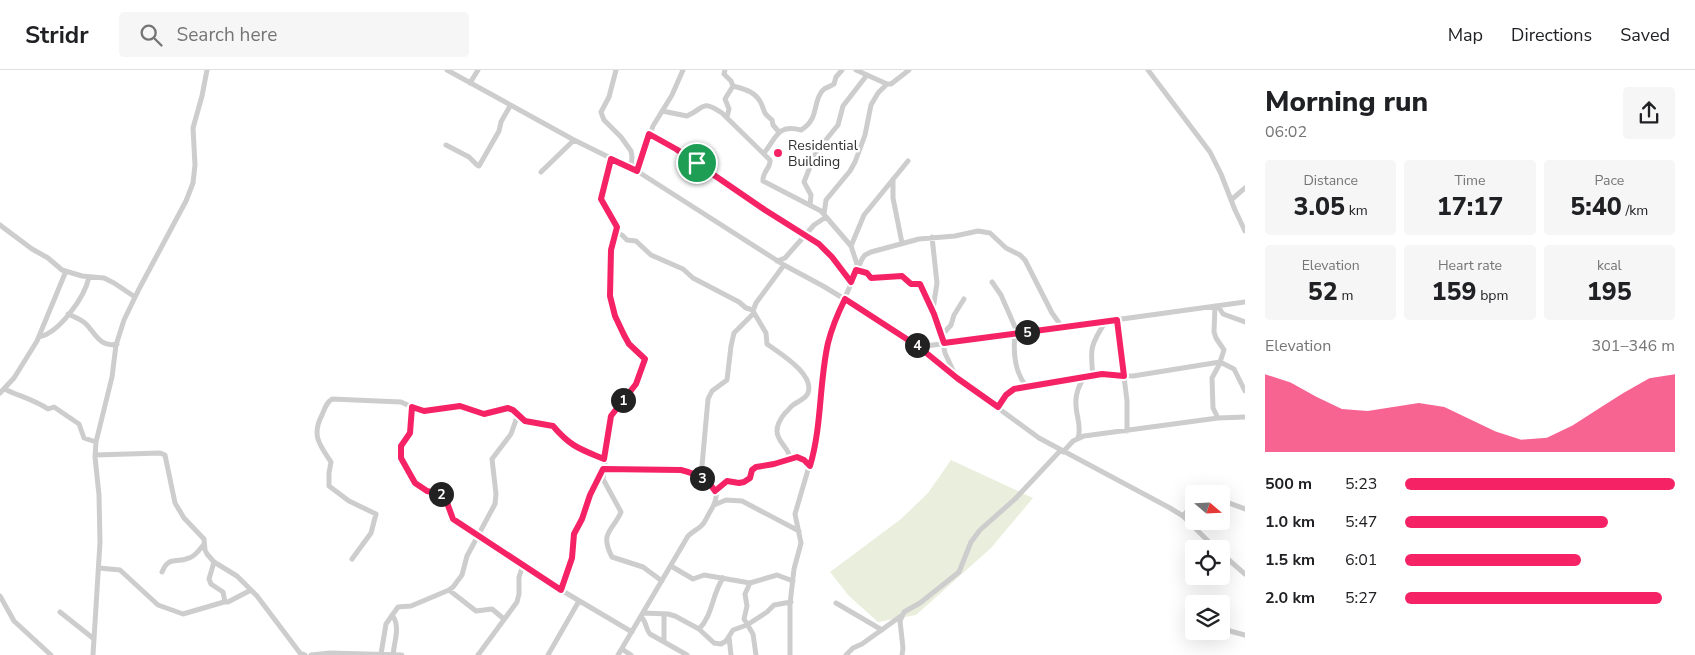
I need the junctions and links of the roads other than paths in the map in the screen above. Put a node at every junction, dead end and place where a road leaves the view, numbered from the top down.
1 (207, 70) edge
2 (447, 70) edge
3 (478, 70) edge
4 (616, 70) edge
5 (683, 70) edge
6 (724, 70) edge
7 (842, 70) edge
8 (856, 70) edge
9 (909, 70) edge
10 (1148, 70) edge
11 (867, 75) junction
12 (470, 84) junction
13 (887, 84) junction
14 (733, 86) junction
15 (510, 106) junction
16 (662, 111) junction
17 (727, 116) junction
18 (779, 132) junction
19 (649, 134) junction
20 (574, 140) junction
21 (446, 145) dead end
22 (764, 152) junction
23 (611, 159) junction
24 (908, 161) dead end
25 (634, 170) junction
26 (540, 172) dead end
27 (893, 179) junction
28 (1245, 188) edge
29 (1230, 200) junction
30 (810, 205) junction
31 (825, 216) junction
32 (0, 225) edge
33 (1245, 231) edge
34 (616, 233) junction
35 (806, 236) junction
36 (932, 237) junction
37 (902, 243) junction
38 (851, 246) junction
39 (776, 260) junction
40 (784, 265) junction
41 (857, 269) junction
42 (66, 272) junction
43 (89, 277) junction
44 (851, 282) junction
45 (992, 282) dead end
46 (135, 297) junction
47 (845, 299) junction
48 (964, 300) dead end
49 (1245, 302) edge
50 (1216, 306) junction
51 (753, 312) junction
52 (933, 312) junction
53 (68, 314) junction
54 (1117, 320) junction
55 (1106, 322) junction
56 (1245, 322) edge
57 (1062, 327) junction
58 (1018, 333) junction
59 (942, 335) junction
60 (39, 337) junction
61 (944, 343) junction
62 (116, 344) junction
63 (919, 347) junction
64 (1220, 362) junction
65 (1093, 376) junction
66 (1124, 376) junction
67 (1084, 377) junction
68 (957, 378) junction
69 (1243, 382) edge
70 (1027, 387) junction
71 (2, 391) edge
72 (1245, 391) edge
73 (412, 407) junction
74 (998, 407) junction
75 (518, 414) junction
76 (1245, 417) edge
77 (1218, 418) junction
78 (1127, 430) junction
79 (1078, 438) junction
80 (96, 442) junction
81 (1062, 451) junction
82 (95, 455) junction
83 (790, 458) junction
84 (604, 459) junction
85 (810, 466) junction
86 (603, 470) junction
87 (701, 477) junction
88 (715, 491) junction
89 (1230, 503) edge
90 (713, 506) junction
91 (1245, 509) edge
92 (1185, 514) edge
93 (1183, 516) junction
94 (799, 532) junction
95 (478, 535) junction
96 (1207, 540) edge
97 (204, 544) junction
98 (352, 559) dead end
99 (1230, 561) edge
100 (214, 562) junction
101 (523, 565) junction
102 (671, 566) junction
103 (99, 568) junction
104 (162, 572) dead end
105 (1245, 574) edge
106 (723, 578) junction
107 (662, 581) junction
108 (793, 581) junction
109 (750, 583) junction
110 (251, 590) junction
111 (449, 590) junction
112 (561, 590) junction
113 (0, 596) edge
114 (579, 601) junction
115 (224, 602) junction
116 (791, 602) junction
117 (836, 603) dead end
118 (60, 612) dead end
119 (392, 615) junction
120 (642, 615) junction
121 (664, 615) junction
122 (902, 616) junction
123 (504, 619) junction
124 (748, 625) junction
125 (699, 629) junction
126 (882, 630) junction
127 (1230, 631) edge
128 (632, 632) junction
129 (1245, 635) edge
130 (729, 636) junction
131 (94, 639) junction
132 (664, 642) junction
133 (622, 649) junction
134 (339, 654) edge
135 (381, 654) edge
136 (51, 655) edge
137 (94, 655) edge
138 (304, 655) edge
139 (311, 655) edge
140 (318, 655) edge
141 (393, 655) edge
142 (402, 655) edge
143 (478, 655) edge
144 (548, 655) edge
145 (618, 655) edge
146 (631, 655) edge
147 (687, 655) edge
148 (731, 655) edge
149 (756, 655) edge
150 (790, 655) edge
151 (846, 655) edge
152 (902, 655) edge

1 - 46 street
2 - 12 street
3 - 12 street
4 - 25 street
5 - 16 street
6 - 14 street
7 - 18 street
8 - 11 street
9 - 13 street
10 - 29 street
11 - 13 street
11 - 30 street
12 - 15 street
13 - 31 street
14 - 17 street
14 - 18 street
15 - 20 street
15 - 21 street
16 - 17 street
16 - 19 street
17 - 22 street
18 - 22 street
19 - 25 street
19 - 35 street
20 - 23 street
20 - 26 street
22 - 30 street
23 - 25 street
23 - 34 street
24 - 27 street
25 - 39 street
27 - 37 street
27 - 38 street
28 - 29 street
29 - 33 street
30 - 31 street
31 - 35 street
31 - 38 street
32 - 42 street
34 - 51 street
34 - 84 street
35 - 39 street
35 - 44 street
36 - 37 street
36 - 52 street
36 - 57 street
37 - 41 street
38 - 41 street
39 - 40 street
40 - 47 street
40 - 51 street
41 - 44 street
41 - 52 street
42 - 43 street
42 - 60 street
43 - 46 street
43 - 53 street
44 - 47 street
45 - 58 street
46 - 62 street
47 - 63 street
47 - 85 street
48 - 59 street
49 - 50 street
50 - 54 street
50 - 56 street
50 - 64 street
51 - 83 street
51 - 87 street
52 - 59 street
53 - 60 street
53 - 62 street
54 - 55 street
54 - 66 street
55 - 57 street
55 - 65 street
57 - 58 street
58 - 61 street
58 - 70 street
59 - 61 street
60 - 71 street
61 - 63 street
61 - 68 street
62 - 80 street
63 - 68 street
64 - 66 street
64 - 69 street
64 - 77 street
65 - 66 street
65 - 67 street
66 - 78 street
67 - 70 street
67 - 79 street
68 - 74 street
69 - 72 street
70 - 74 street
71 - 80 street
73 - 75 street
73 - 95 street
73 - 98 street
74 - 81 street
75 - 84 street
75 - 95 street
76 - 77 street
77 - 78 street
78 - 79 street
79 - 81 street
80 - 82 street
81 - 93 street
81 - 122 street
82 - 97 street
82 - 103 street
83 - 85 street
83 - 88 street
84 - 86 street
85 - 94 street
86 - 87 street
86 - 107 street
86 - 112 street
87 - 88 street
88 - 90 street
89 - 91 street
90 - 94 street
90 - 102 street
92 - 93 street
93 - 96 street
94 - 108 street
95 - 101 street
95 - 111 street
97 - 100 street
97 - 104 street
99 - 105 street
100 - 110 street
100 - 115 street
101 - 112 street
101 - 123 street
102 - 106 street
102 - 107 street
103 - 115 street
103 - 131 street
106 - 109 street
106 - 125 street
107 - 120 street
108 - 109 street
108 - 116 street
109 - 124 street
110 - 115 street
110 - 138 street
111 - 119 street
111 - 123 street
112 - 114 street
113 - 136 street
114 - 128 street
114 - 144 street
116 - 124 street
116 - 150 street
117 - 126 street
118 - 131 street
119 - 135 street
119 - 141 street
120 - 121 street
120 - 128 street
120 - 132 street
121 - 125 street
121 - 132 street
122 - 126 street
122 - 152 street
123 - 143 street
124 - 130 street
124 - 149 street
125 - 130 street
126 - 151 street
127 - 129 street
128 - 133 street
130 - 148 street
131 - 137 street
132 - 147 street
133 - 145 street
133 - 146 street
134 - 135 street
134 - 140 street
135 - 141 street
139 - 140 street
141 - 142 street

